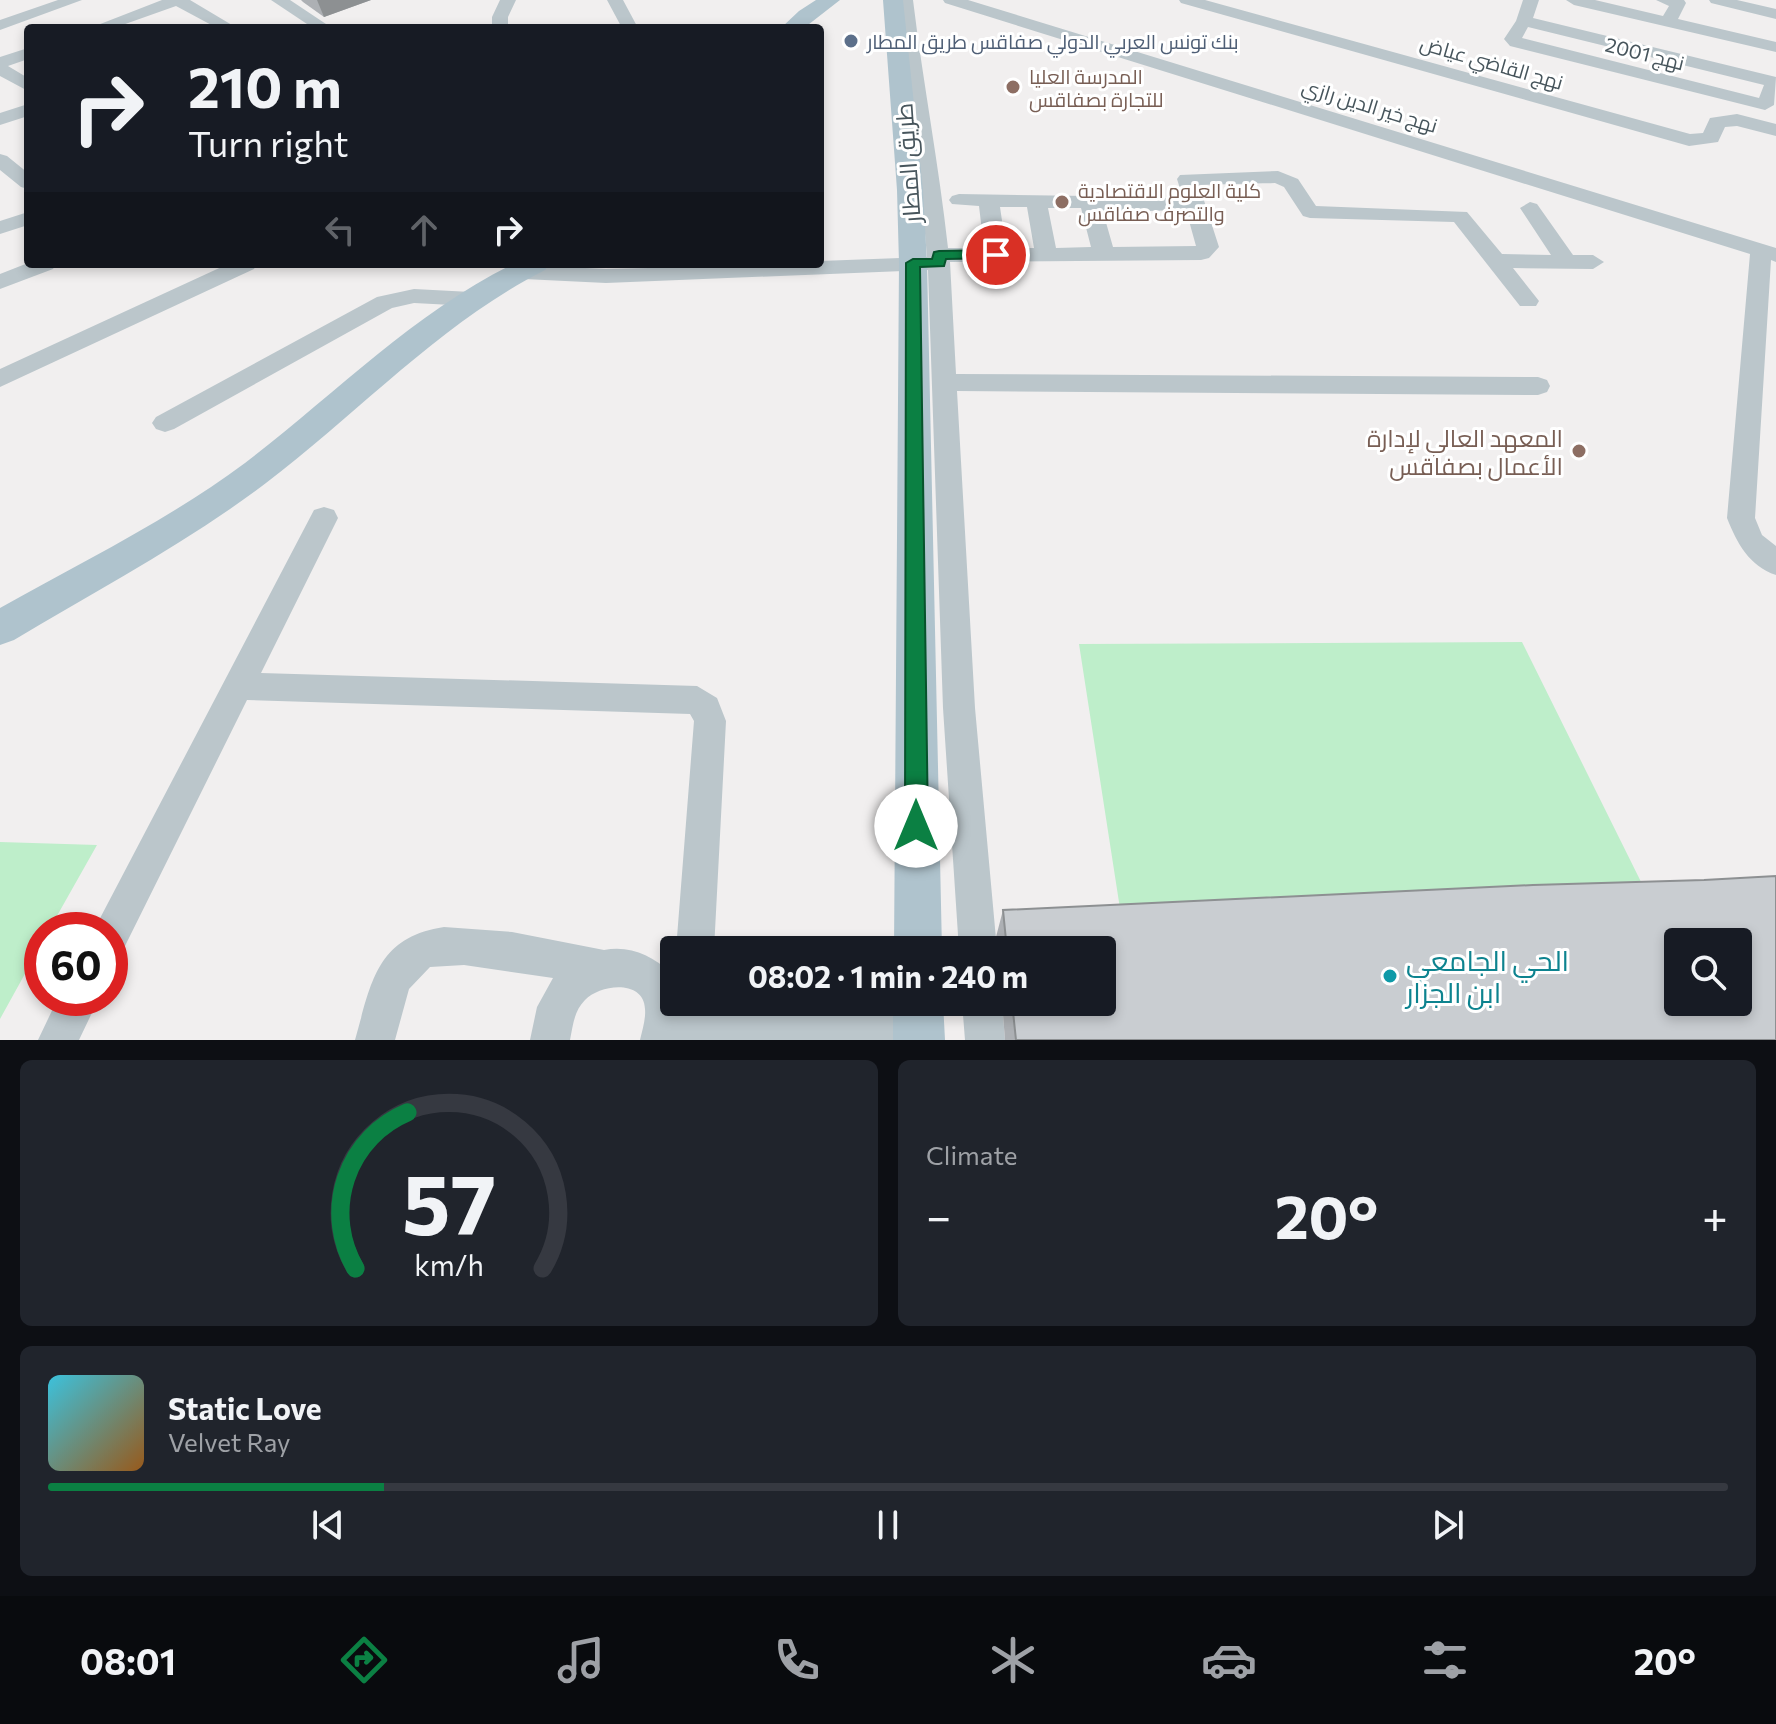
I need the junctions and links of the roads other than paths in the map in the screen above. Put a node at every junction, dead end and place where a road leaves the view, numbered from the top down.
1 (74, 0) edge
2 (279, 0) edge
3 (508, 0) edge
4 (615, 0) edge
5 (830, 0) edge
6 (893, 0) edge
7 (905, 0) edge
8 (951, 0) edge
9 (1187, 0) edge
10 (1531, 0) edge
11 (1574, 0) edge
12 (1664, 0) edge
13 (1717, 0) edge
14 (172, 1) edge
15 (1761, 5) edge
16 (1776, 14) edge
17 (211, 18) junction
18 (1648, 18) junction
19 (1524, 21) junction
20 (1668, 23) junction
21 (109, 24) edge
22 (195, 24) edge
23 (222, 24) edge
24 (318, 24) edge
25 (500, 24) edge
26 (628, 24) edge
27 (796, 24) edge
28 (0, 25) edge
29 (1587, 36) junction
30 (1749, 41) junction
31 (1631, 47) junction
32 (1776, 47) edge
33 (24, 54) edge
34 (1573, 57) junction
35 (0, 63) edge
36 (0, 69) edge
37 (1775, 82) edge
38 (24, 83) edge
39 (24, 111) edge
40 (0, 119) edge
41 (1776, 130) edge
42 (15, 172) edge
43 (0, 188) edge
44 (959, 200) dead end
45 (989, 200) junction
46 (1036, 200) junction
47 (1193, 204) junction
48 (1091, 206) junction
49 (1530, 208) dead end
50 (24, 219) edge
51 (0, 228) edge
52 (1769, 253) edge
53 (1046, 254) junction
54 (1104, 254) junction
55 (996, 255) junction
56 (930, 260) junction
57 (1497, 261) junction
58 (1566, 261) junction
59 (1593, 262) dead end
60 (824, 265) edge
61 (35, 268) edge
62 (237, 268) edge
63 (530, 268) edge
64 (768, 268) edge
65 (0, 282) edge
66 (471, 299) junction
67 (1528, 301) dead end
68 (0, 379) edge
69 (1764, 380) edge
70 (943, 382) junction
71 (1538, 386) dead end
72 (165, 423) dead end
73 (324, 518) dead end
74 (1776, 563) edge
75 (0, 628) edge
76 (238, 686) junction
77 (123, 912) edge
78 (696, 936) edge
79 (918, 936) edge
80 (977, 936) edge
81 (599, 967) junction
82 (70, 1016) edge
83 (983, 1016) edge
84 (919, 1024) edge
85 (678, 1029) edge
86 (58, 1040) edge
87 (375, 1040) edge
88 (550, 1040) edge
89 (985, 1040) edge

1 - 28 street
2 - 24 street
3 - 25 street
4 - 26 street
5 - 27 main road
6 - 56 main road, طريق المطار
7 - 56 street
8 - 52 street, نهج خير الدين رازي
9 - 41 street, نهج القاضي عياض
10 - 19 street
11 - 18 street
12 - 20 street
13 - 15 street
14 - 17 street
14 - 21 street
15 - 16 street
15 - 30 street
17 - 22 street
17 - 23 street
18 - 20 street
18 - 31 street
19 - 29 street
19 - 34 street, نهج 2001
20 - 30 street
29 - 31 street
29 - 34 street
30 - 32 street
31 - 37 street
33 - 35 street
34 - 37 street, نهج 2001
36 - 38 street
39 - 40 street
42 - 43 street
44 - 45 street
45 - 46 street
45 - 55 street
46 - 48 street
46 - 53 street
47 - 48 street
47 - 54 street
47 - 57 street
48 - 54 street
49 - 58 street
50 - 51 street
52 - 69 street
53 - 54 street
53 - 55 street
55 - 56 street
56 - 60 street
56 - 70 street
56 - 79 main road, طريق المطار
57 - 58 street
57 - 67 street
58 - 59 street
61 - 65 street
62 - 68 street
63 - 64 street
63 - 66 main road
66 - 72 street
66 - 75 main road
69 - 74 street
70 - 71 street
70 - 80 street
73 - 76 street
76 - 77 street
76 - 78 street
81 - 85 street
81 - 87 street
81 - 88 street
82 - 86 street
83 - 89 street
84 - 85 street

